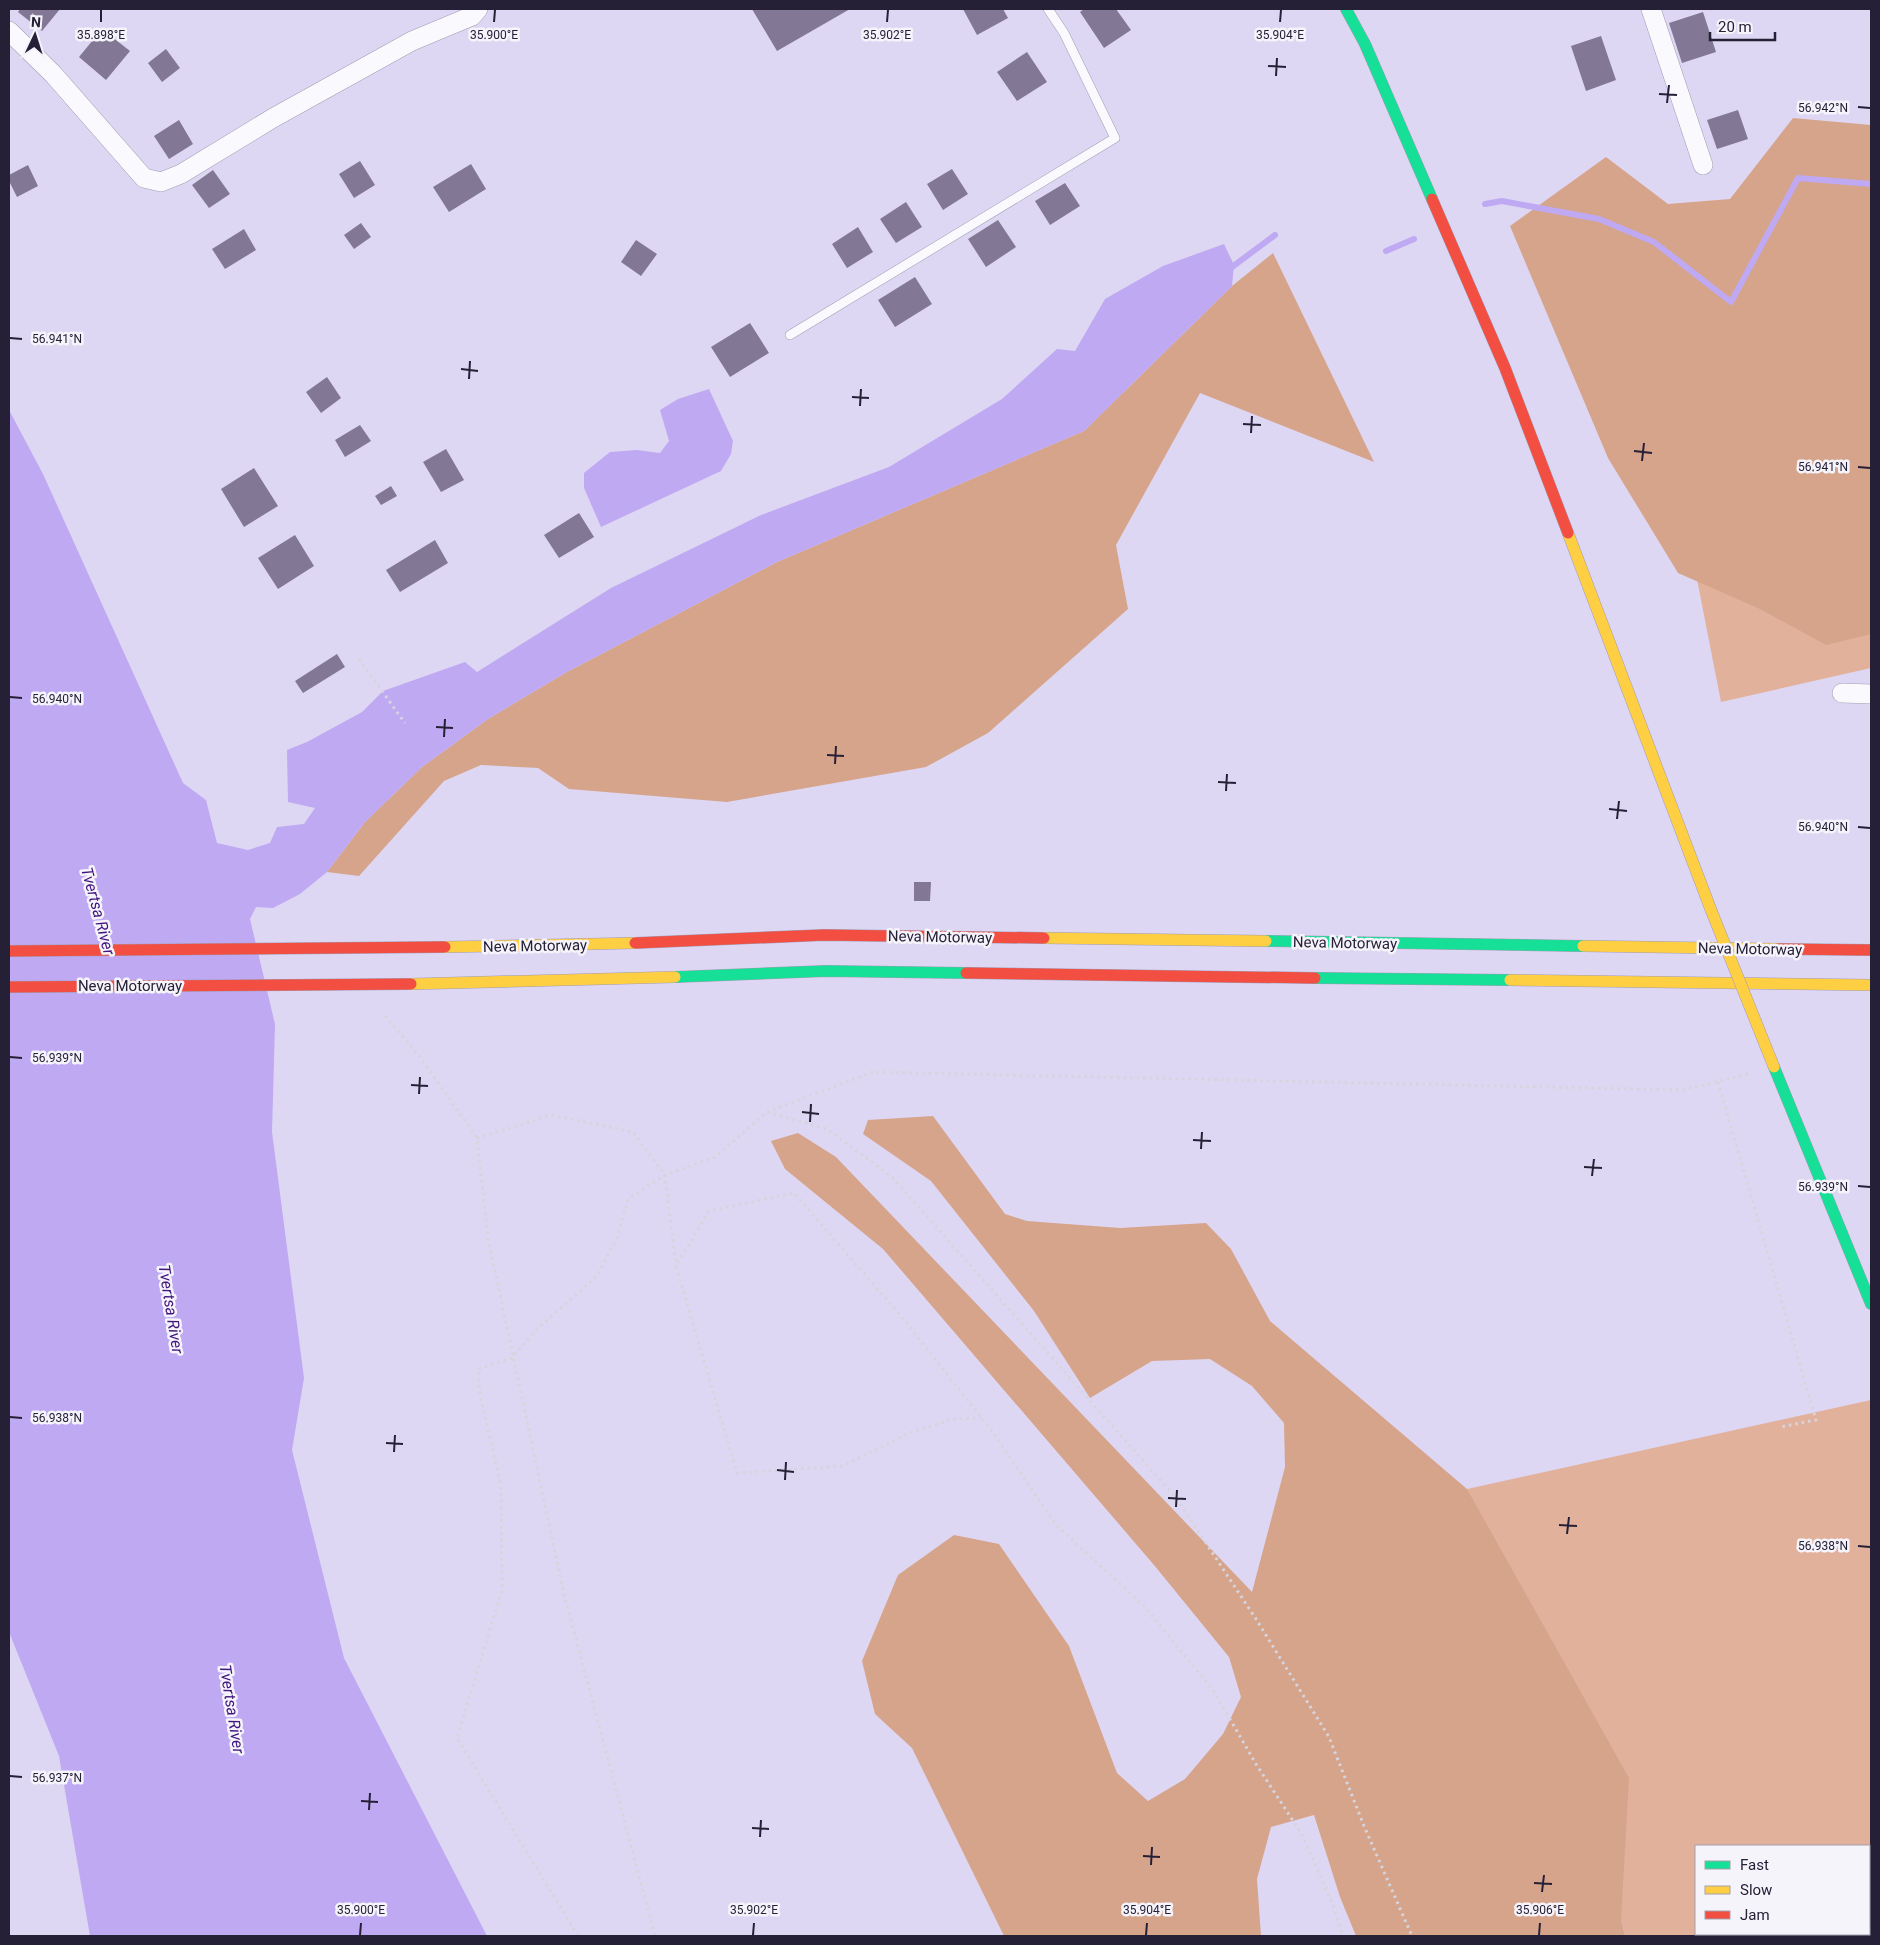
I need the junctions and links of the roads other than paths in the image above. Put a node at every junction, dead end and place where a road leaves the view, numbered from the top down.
1 (478, 9) edge
2 (1048, 9) edge
3 (1346, 9) edge
4 (1651, 9) edge
5 (9, 31) edge
6 (1703, 165) dead end
7 (790, 335) dead end
8 (1842, 693) dead end
9 (1871, 694) edge
10 (1871, 950) edge
11 (9, 951) edge
12 (1871, 985) edge
13 (9, 987) edge
14 (1871, 1304) edge

1 - 5 street
2 - 7 lane
3 - 14 main road, bridge
4 - 6 street
8 - 9 street
10 - 11 main road, Neva Motorway
12 - 13 main road, Neva Motorway

